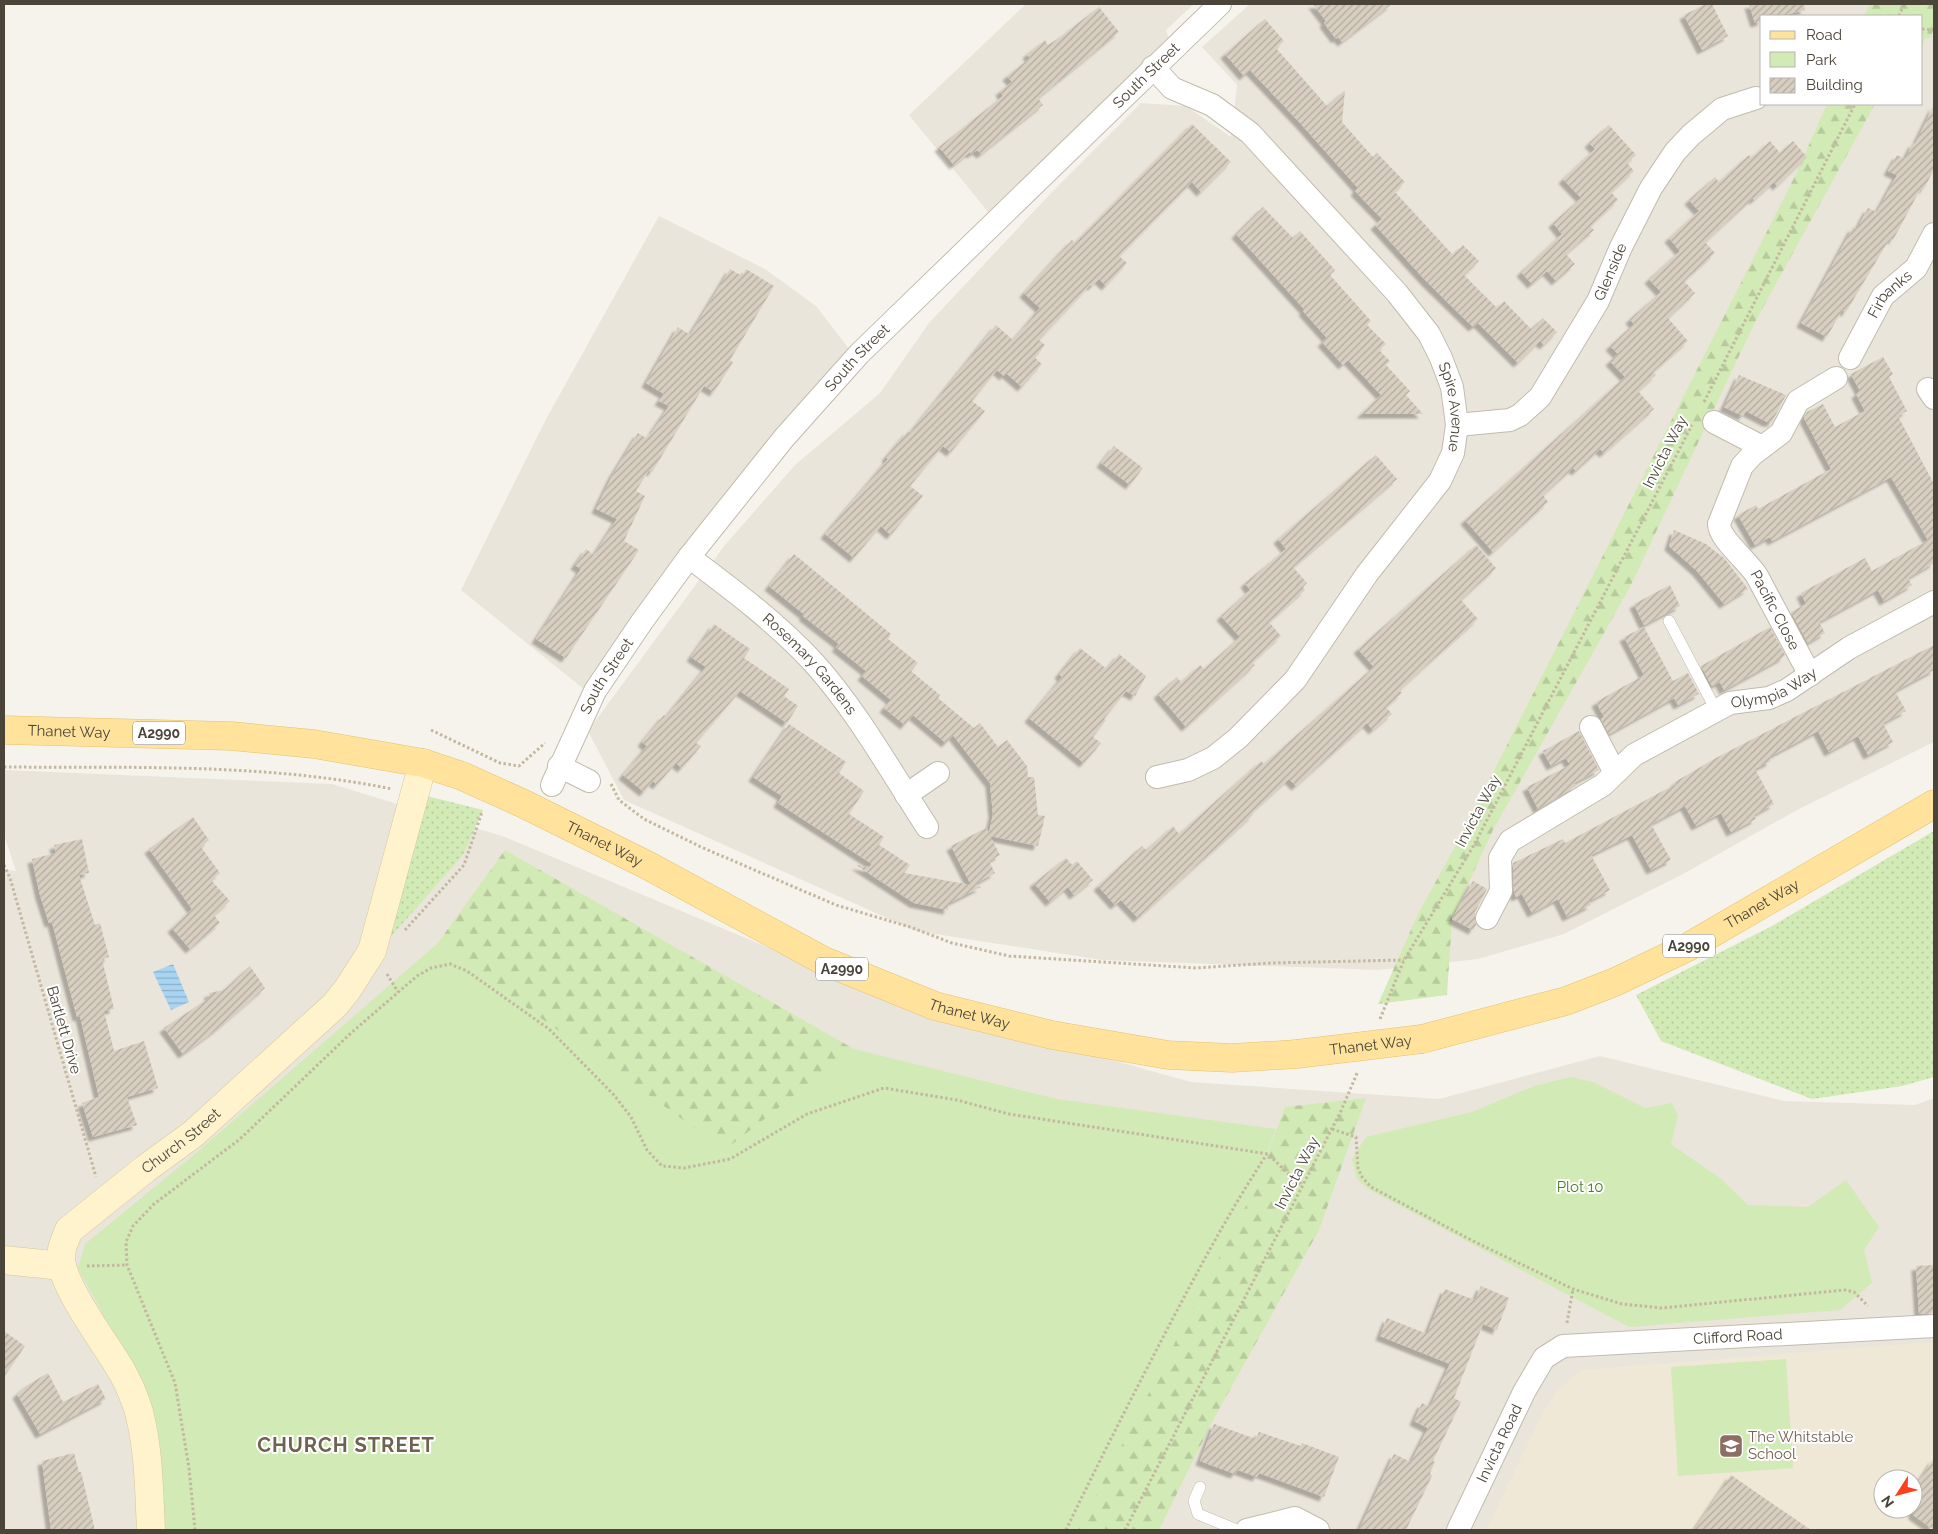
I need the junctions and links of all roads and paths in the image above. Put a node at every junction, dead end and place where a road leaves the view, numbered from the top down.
1 (1220, 4) edge
2 (1153, 67) junction
3 (1756, 98) dead end
4 (1855, 105) edge
5 (1934, 234) edge
6 (1850, 358) dead end
7 (1836, 378) dead end
8 (1703, 416) junction
9 (1457, 424) junction
10 (1762, 447) junction
11 (689, 558) junction
12 (1934, 602) edge
13 (1669, 621) dead end
14 (1810, 675) junction
15 (1716, 710) junction
16 (1591, 727) dead end
17 (4, 730) edge
18 (430, 730) dead end
19 (422, 763) junction
20 (4, 767) edge
21 (559, 767) junction
22 (938, 773) dead end
23 (1615, 773) junction
24 (1157, 777) dead end
25 (599, 780) joint
26 (415, 793) junction
27 (906, 795) junction
28 (1934, 804) edge
29 (474, 808) dead end
30 (927, 827) dead end
31 (4, 865) edge
32 (1487, 918) dead end
33 (402, 934) dead end
34 (1404, 960) junction
35 (1378, 1022) dead end
36 (1360, 1066) dead end
37 (1332, 1129) junction
38 (1268, 1154) junction
39 (1302, 1186) junction
40 (107, 1200) junction
41 (4, 1260) edge
42 (127, 1265) junction
43 (62, 1266) junction
44 (1573, 1290) junction
45 (1934, 1326) edge
46 (1882, 1328) junction
47 (1563, 1346) junction
48 (1544, 1358) joint
49 (1200, 1487) dead end
50 (151, 1530) edge
51 (195, 1530) edge
52 (1066, 1530) edge
53 (1125, 1530) edge
54 (1237, 1530) edge
55 (1247, 1530) edge
56 (1318, 1530) edge
57 (1458, 1530) edge

1 - 2 street, South Street
2 - 9 street, Spire Avenue
2 - 11 street, South Street
3 - 9 street, Glenside
4 - 8 path, Invicta Way
5 - 6 street, Firbanks
7 - 10 street, Pacific Close
8 - 10 street
8 - 34 path, Invicta Way
9 - 24 street, Spire Avenue
10 - 14 street, Pacific Close
11 - 21 street, South Street
11 - 27 street, Rosemary Gardens
12 - 14 street, Olympia Way
13 - 15 lane
14 - 15 street, Olympia Way
15 - 23 street, Olympia Way
16 - 23 street
17 - 19 main road, Thanet Way / A2990
18 - 21 path
19 - 26 street, Church Street
19 - 28 main road, Thanet Way / A2990, bridge
20 - 26 path
21 - 25 street
22 - 27 street
23 - 32 street, Olympia Way
25 - 34 path
26 - 40 street, Church Street
27 - 30 street, Rosemary Gardens
29 - 33 path
31 - 40 path, Bartlett Drive
34 - 35 path, Invicta Way
36 - 37 path, Invicta Way
37 - 39 path, Invicta Way
37 - 44 path
38 - 39 path
38 - 42 path
38 - 52 path
39 - 53 path, Invicta Way
40 - 43 street, Church Street
41 - 43 street
42 - 43 path
42 - 51 path
43 - 50 street
44 - 46 path
44 - 47 path
45 - 46 street, Clifford Road
46 - 47 street, Clifford Road
47 - 48 street, Clifford Road
48 - 57 street, Invicta Road
49 - 54 lane
55 - 56 street

